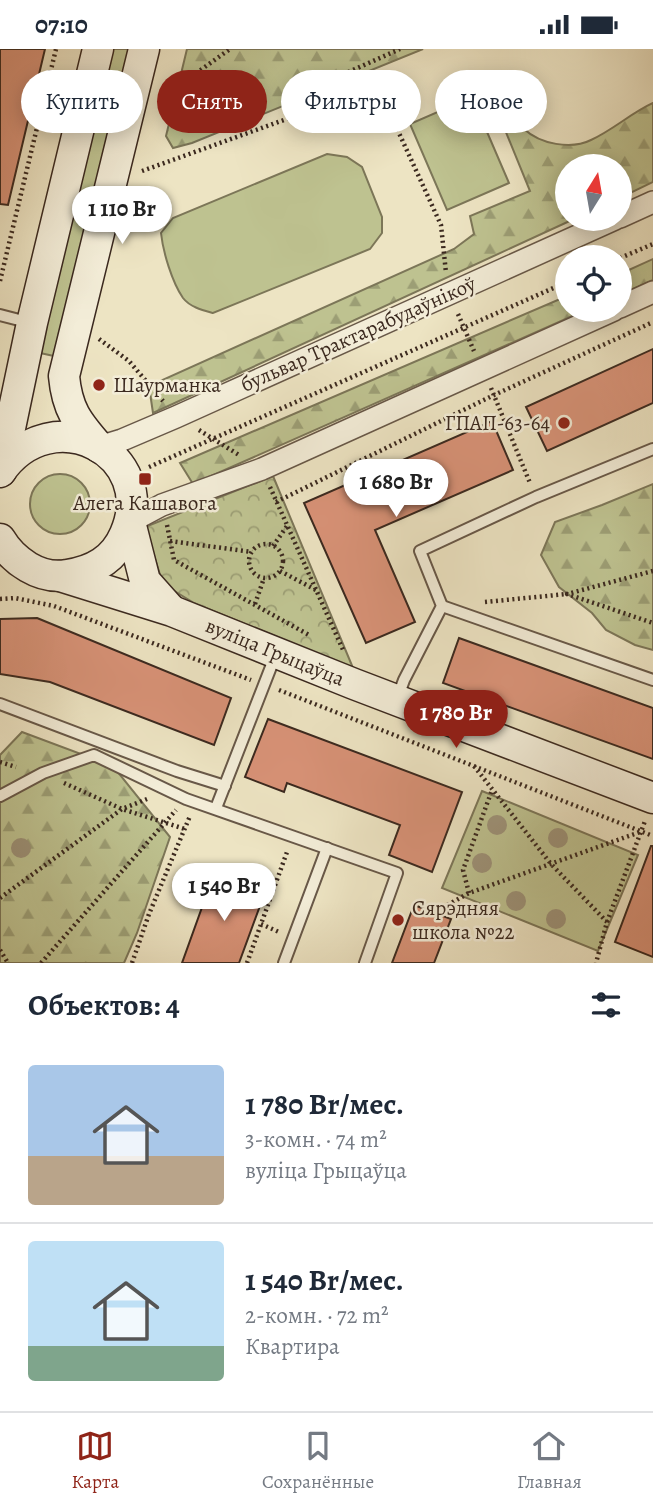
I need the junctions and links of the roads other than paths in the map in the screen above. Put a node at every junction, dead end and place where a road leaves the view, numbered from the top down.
1 (98, 49) edge
2 (144, 49) edge
3 (653, 202) edge
4 (632, 211) edge
5 (588, 231) edge
6 (653, 292) edge
7 (632, 302) edge
8 (0, 315) edge
9 (587, 322) edge
10 (32, 323) junction
11 (99, 447) junction
12 (653, 449) edge
13 (0, 471) edge
14 (130, 522) junction
15 (0, 539) edge
16 (0, 568) edge
17 (47, 573) junction
18 (442, 606) junction
19 (172, 611) junction
20 (277, 654) junction
21 (653, 680) edge
22 (397, 700) junction
23 (0, 704) edge
24 (225, 786) junction
25 (0, 796) edge
26 (653, 797) edge
27 (216, 808) junction
28 (327, 848) junction
29 (284, 963) edge
30 (365, 963) edge

1 - 10 main road
2 - 11 main road, вуліца Грыцаўца
3 - 4 street, бульвар Трактарабудаўнікоў
5 - 11 street, бульвар Трактарабудаўнікоў
6 - 7 street
8 - 10 lane
9 - 14 street
10 - 13 main road
11 - 13 main road
11 - 14 main road, вуліца Грыцаўца
12 - 18 lane
14 - 17 main road
14 - 19 main road, вуліца Грыцаўца
15 - 17 main road
16 - 17 main road
17 - 19 main road, вуліца Грыцаўца
18 - 21 lane
18 - 22 lane
19 - 20 main road, вуліца Грыцаўца
20 - 22 main road, вуліца Грыцаўца
20 - 24 lane
22 - 26 main road, вуліца Грыцаўца
23 - 24 lane
24 - 27 lane
25 - 27 lane
27 - 28 lane
28 - 29 lane
28 - 30 lane

